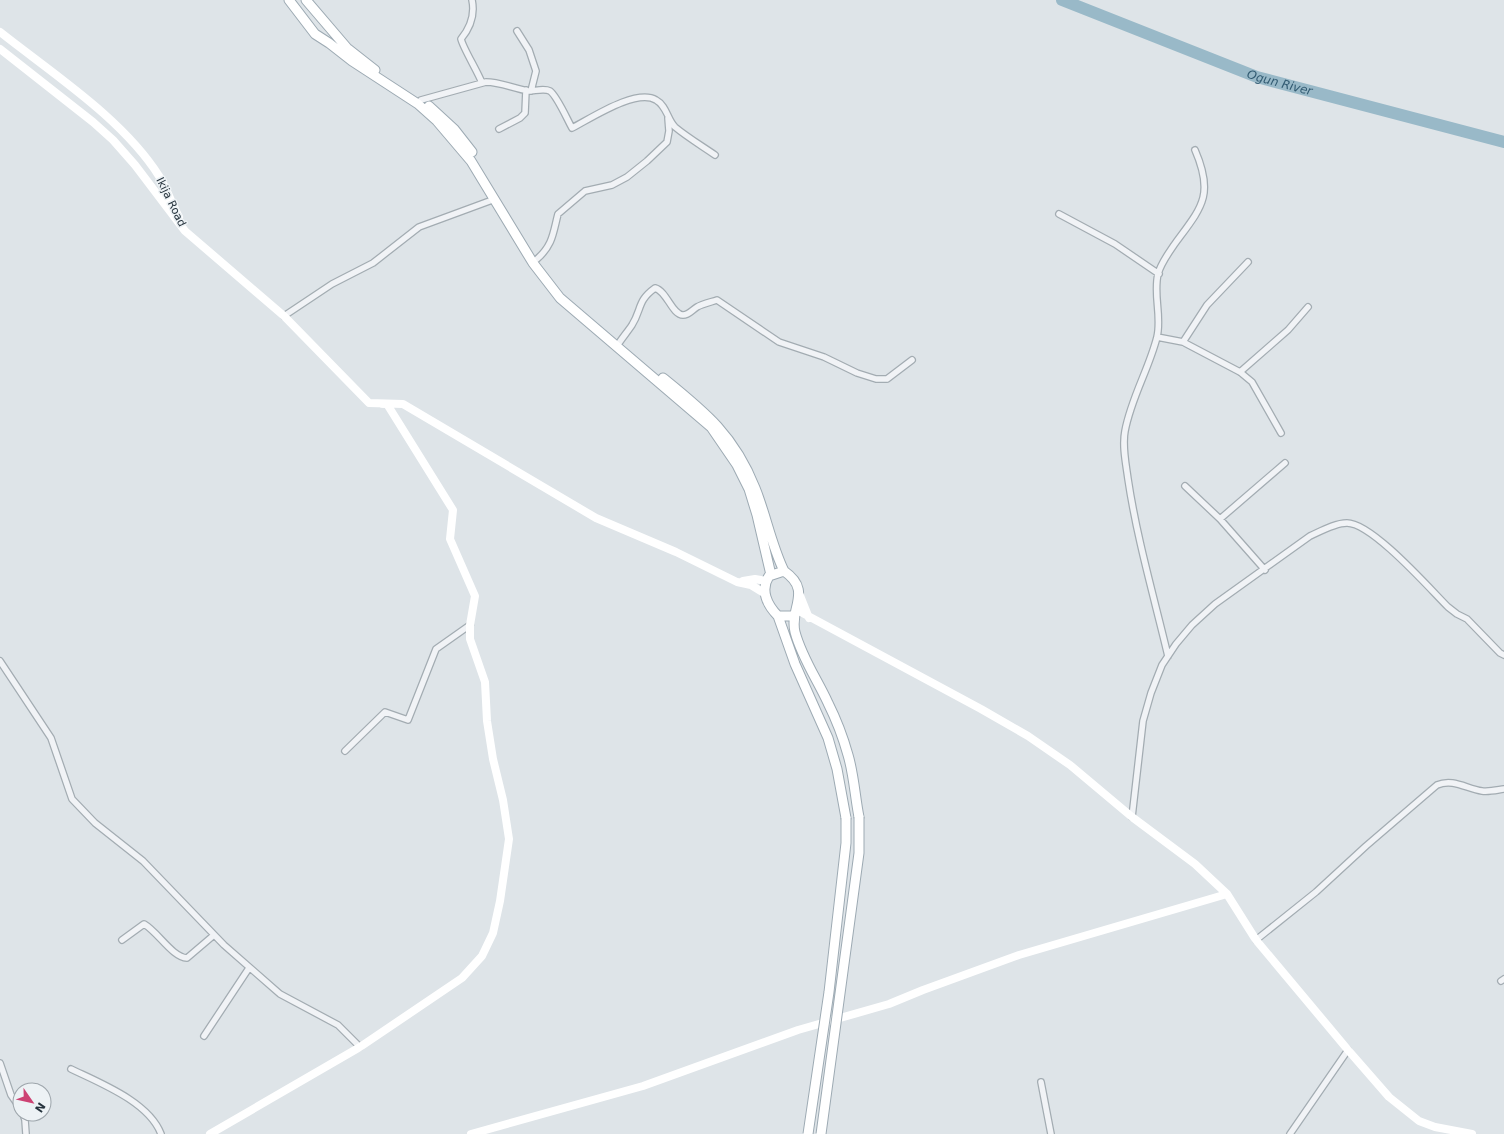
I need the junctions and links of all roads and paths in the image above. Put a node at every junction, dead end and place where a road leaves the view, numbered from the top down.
1 (289, 0) edge
2 (306, 0) edge
3 (472, 0) edge
4 (517, 31) dead end
5 (0, 32) edge
6 (0, 50) edge
7 (482, 83) junction
8 (528, 90) junction
9 (421, 100) junction
10 (668, 116) junction
11 (499, 130) dead end
12 (1195, 150) dead end
13 (716, 155) dead end
14 (495, 199) junction
15 (1059, 214) dead end
16 (185, 230) junction
17 (537, 259) junction
18 (1248, 262) dead end
19 (1158, 274) junction
20 (1308, 307) dead end
21 (284, 316) junction
22 (1157, 337) junction
23 (1183, 342) junction
24 (619, 343) junction
25 (912, 360) dead end
26 (1240, 372) junction
27 (369, 403) junction
28 (1281, 432) dead end
29 (1285, 463) dead end
30 (1185, 486) dead end
31 (1220, 519) junction
32 (1265, 570) junction
33 (784, 571) junction
34 (768, 578) junction
35 (736, 582) junction
36 (799, 592) junction
37 (764, 593) junction
38 (796, 612) junction
39 (778, 616) junction
40 (809, 618) junction
41 (470, 625) junction
42 (1504, 654) edge
43 (1168, 656) junction
44 (0, 661) edge
45 (345, 751) dead end
46 (1504, 789) edge
47 (1132, 817) junction
48 (1227, 894) junction
49 (214, 935) junction
50 (122, 940) dead end
51 (1256, 940) junction
52 (249, 968) junction
53 (204, 1036) dead end
54 (360, 1047) junction
55 (1348, 1050) junction
56 (0, 1063) edge
57 (71, 1069) dead end
58 (1041, 1082) dead end
59 (12, 1096) edge
60 (554, 1111) junction
61 (25, 1122) edge
62 (26, 1134) edge
63 (161, 1134) edge
64 (210, 1134) edge
65 (471, 1134) edge
66 (488, 1134) edge
67 (808, 1134) edge
68 (821, 1134) edge
69 (1050, 1134) edge
70 (1290, 1134) edge
71 (1472, 1134) edge

1 - 14 main road
2 - 9 main road
3 - 7 street
4 - 8 street
5 - 16 street, Ikija Road
6 - 16 street, Ikija Road
7 - 8 street
7 - 9 street
8 - 10 street
8 - 11 street
9 - 17 main road
10 - 13 street
10 - 17 street
12 - 19 street
14 - 21 street
14 - 34 main road
15 - 19 street
16 - 21 street
17 - 24 main road
18 - 23 street
19 - 22 street
20 - 26 street
21 - 27 street
22 - 23 street
22 - 43 street
23 - 26 street
24 - 25 street
24 - 33 main road
26 - 28 street
27 - 35 street
27 - 41 street
29 - 31 street
30 - 31 street
31 - 32 street
32 - 42 street
32 - 43 street
33 - 34 main road
33 - 36 main road
34 - 35 street
34 - 37 main road
35 - 37 street
36 - 38 main road
36 - 40 street
37 - 39 main road
38 - 39 main road
38 - 40 street
38 - 68 main road, bridge
39 - 67 main road, bridge
40 - 47 street
41 - 45 street
41 - 54 street
43 - 47 street
44 - 49 street
46 - 51 street
47 - 48 street
48 - 51 street
48 - 60 street
49 - 50 street
49 - 52 street
51 - 55 street
52 - 53 street
52 - 54 street
54 - 64 street
55 - 70 street
55 - 71 street
56 - 59 street
57 - 63 street
58 - 69 street
60 - 65 street
60 - 66 street
61 - 62 street

